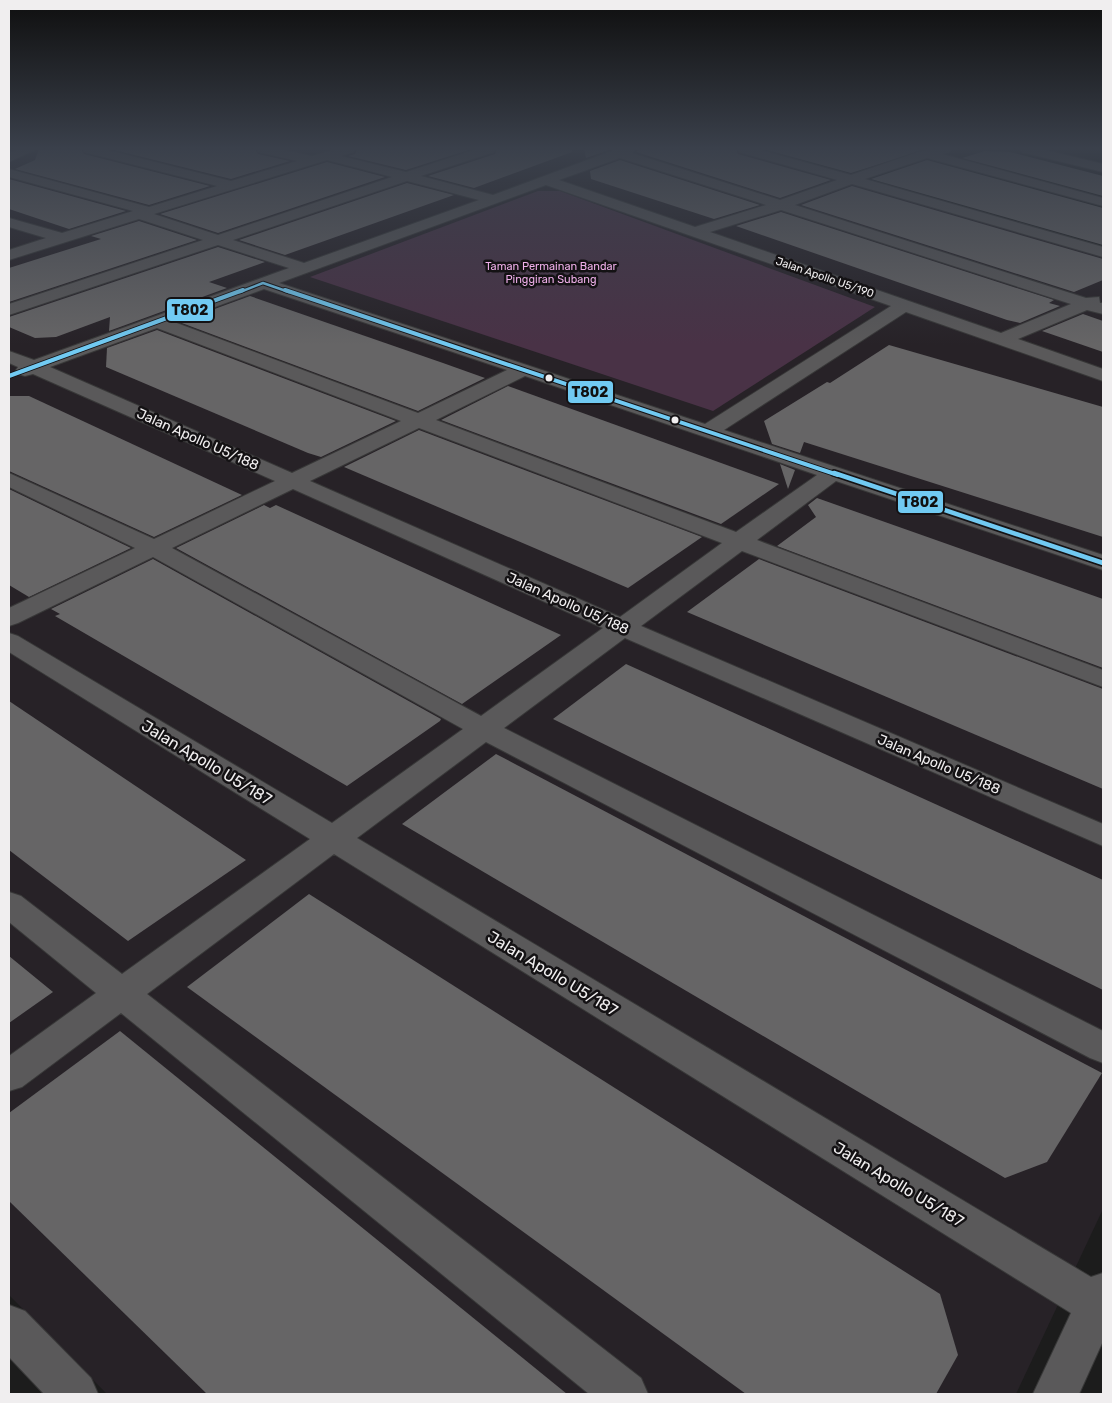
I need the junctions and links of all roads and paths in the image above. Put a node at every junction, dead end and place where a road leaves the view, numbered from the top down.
1 (138, 214) edge
2 (147, 214) edge
3 (293, 214) edge
4 (451, 214) edge
5 (645, 214) edge
6 (751, 214) edge
7 (812, 214) edge
8 (973, 214) edge
9 (9, 222) edge
10 (696, 232) junction
11 (61, 238) junction
12 (216, 240) junction
13 (1103, 252) edge
14 (9, 255) edge
15 (305, 268) junction
16 (263, 283) junction
17 (1098, 303) edge
18 (905, 305) junction
19 (9, 310) edge
20 (158, 322) junction
21 (1003, 339) junction
22 (9, 356) edge
23 (34, 367) junction
24 (523, 370) junction
25 (1103, 375) edge
26 (9, 376) edge
27 (420, 419) junction
28 (708, 431) junction
29 (832, 473) junction
30 (9, 480) edge
31 (293, 480) junction
32 (738, 542) junction
33 (154, 548) junction
34 (1103, 563) edge
35 (9, 618) edge
36 (622, 627) junction
37 (9, 641) edge
38 (1103, 679) edge
39 (483, 729) junction
40 (1103, 836) edge
41 (332, 838) junction
42 (9, 904) edge
43 (124, 993) junction
44 (1103, 1048) edge
45 (9, 1076) edge
46 (1101, 1299) edge
47 (9, 1326) edge
48 (75, 1394) edge
49 (625, 1394) edge
50 (1056, 1394) edge

1 - 11 street
2 - 12 street
3 - 12 street
4 - 15 street
5 - 10 street, Jalan Apollo U5/190
6 - 10 street
7 - 17 street
8 - 13 street
9 - 11 street
10 - 18 street, Jalan Apollo U5/190
11 - 14 street
12 - 15 street
12 - 19 street
15 - 16 street
16 - 20 street
16 - 24 street
17 - 21 street
18 - 21 street, Jalan Apollo U5/190
18 - 28 street
20 - 23 street
20 - 27 street
21 - 25 street, Jalan Apollo U5/190
22 - 23 street, Jalan Apollo U5/188
23 - 26 street
23 - 31 street, Jalan Apollo U5/188
24 - 27 street
24 - 28 street
27 - 31 street
27 - 32 street
28 - 29 street
29 - 32 street
29 - 34 street
30 - 33 street
31 - 33 street
31 - 36 street, Jalan Apollo U5/188
32 - 36 street
32 - 38 street
33 - 35 street
33 - 39 street
36 - 39 street
36 - 40 street, Jalan Apollo U5/188
37 - 41 street, Jalan Apollo U5/187
39 - 41 street
39 - 44 street
41 - 43 street
41 - 46 street, Jalan Apollo U5/187
42 - 43 street
43 - 45 street
43 - 49 street
46 - 50 street
47 - 48 street

